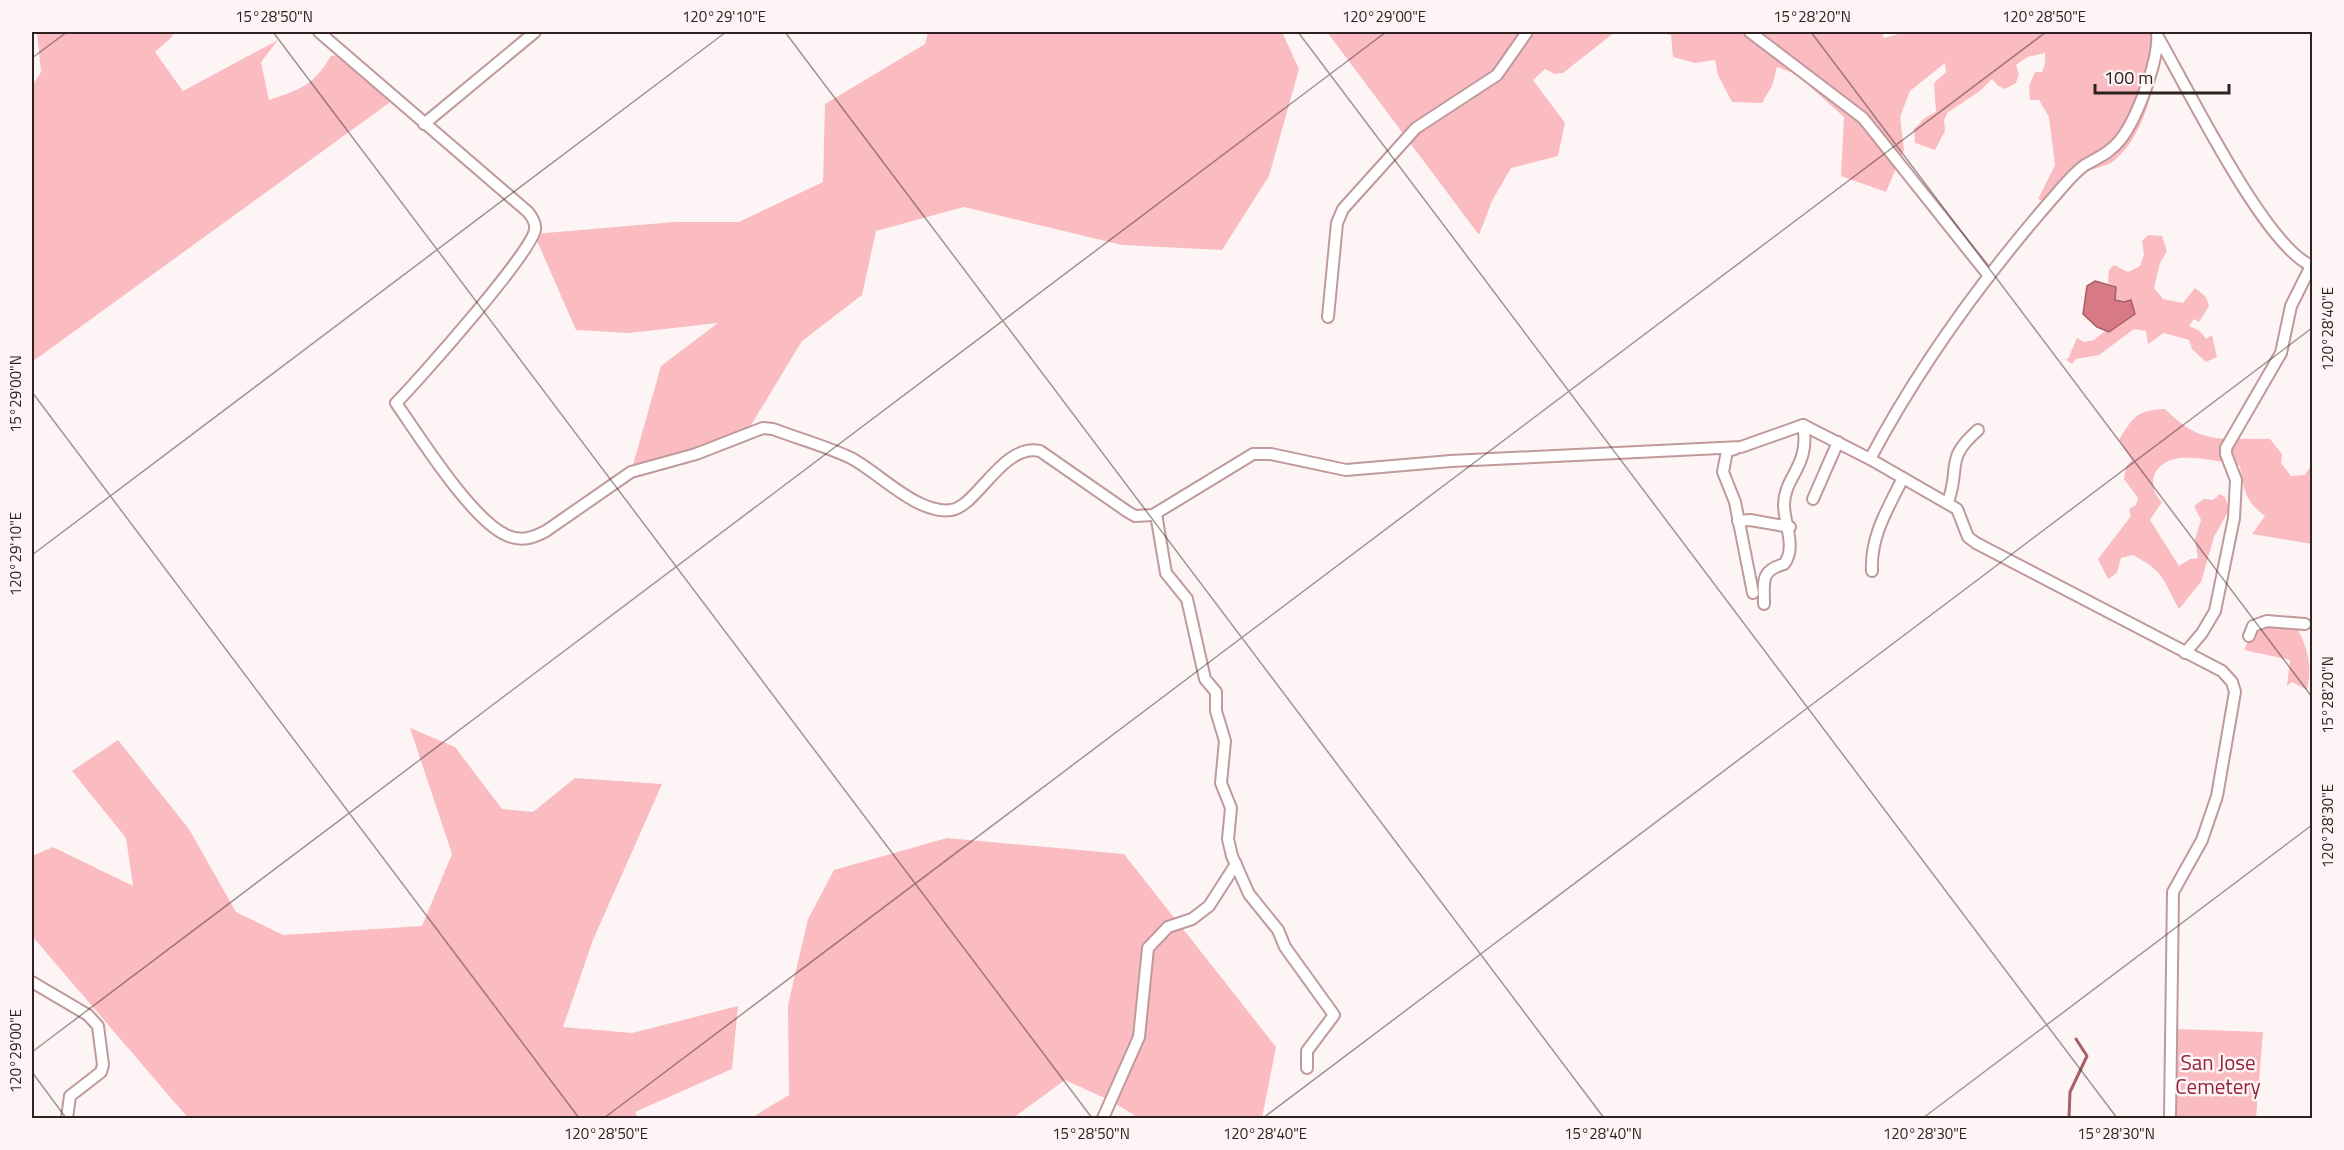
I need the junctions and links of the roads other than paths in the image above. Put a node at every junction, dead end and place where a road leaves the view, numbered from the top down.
1 (320, 32) edge
2 (534, 32) edge
3 (1527, 32) edge
4 (1750, 32) edge
5 (2158, 34) edge
6 (424, 124) junction
7 (2312, 266) edge
8 (1989, 276) junction
9 (1328, 317) dead end
10 (1803, 425) junction
11 (1978, 430) dead end
12 (1838, 442) junction
13 (1741, 447) junction
14 (1870, 459) junction
15 (1902, 478) junction
16 (1813, 499) dead end
17 (1948, 502) junction
18 (1156, 514) junction
19 (1738, 521) junction
20 (1790, 527) junction
21 (1872, 571) dead end
22 (1753, 593) dead end
23 (1764, 604) dead end
24 (2305, 624) dead end
25 (2249, 636) dead end
26 (2185, 653) junction
27 (1236, 864) junction
28 (32, 982) edge
29 (1308, 1068) dead end
30 (67, 1119) edge
31 (1103, 1119) edge
32 (2170, 1119) edge

1 - 6 street
2 - 6 street
3 - 9 street
4 - 8 street
5 - 7 street
5 - 8 street
6 - 18 street
7 - 26 street
8 - 14 street
10 - 12 street
10 - 13 street
10 - 20 street
11 - 17 street
12 - 14 street
12 - 16 street
13 - 18 street
13 - 19 street
14 - 15 street
15 - 17 street
15 - 21 street
17 - 26 street
18 - 27 street
19 - 20 street
19 - 22 street
20 - 23 street
24 - 25 street
26 - 32 street
27 - 29 street
27 - 31 street
28 - 30 street

